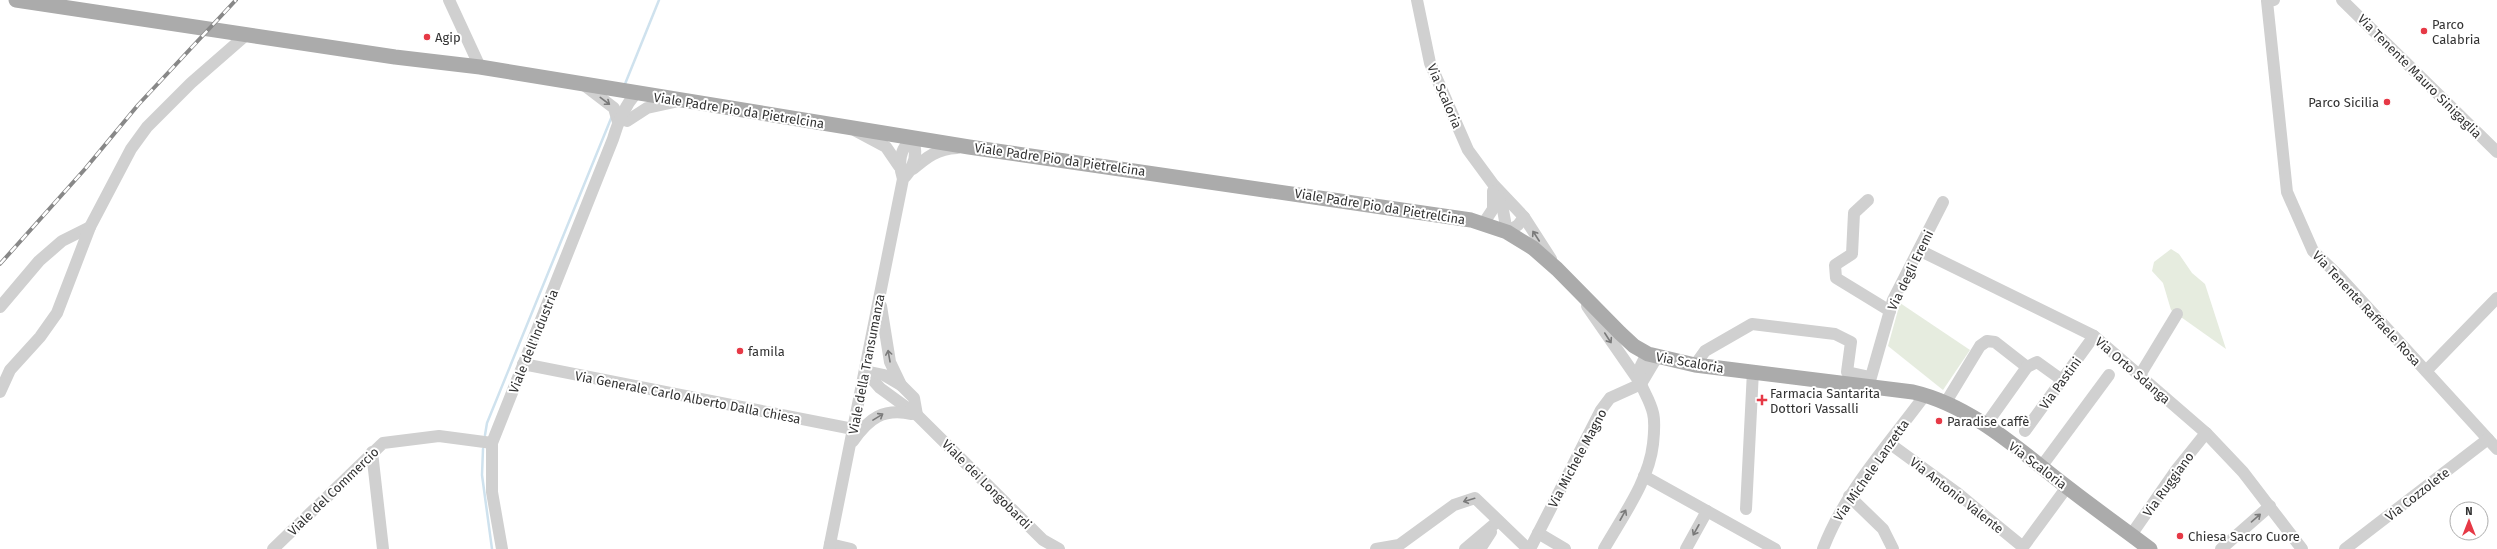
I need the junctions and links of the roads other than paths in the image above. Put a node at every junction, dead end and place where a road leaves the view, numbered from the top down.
1 (16, 0) edge
2 (449, 0) edge
3 (1417, 0) edge
4 (2270, 0) edge
5 (2342, 0) edge
6 (246, 35) junction
7 (480, 67) junction
8 (584, 85) junction
9 (636, 94) junction
10 (680, 101) junction
11 (622, 122) junction
12 (849, 127) junction
13 (913, 138) junction
14 (969, 147) junction
15 (2497, 152) edge
16 (898, 166) junction
17 (913, 170) junction
18 (903, 179) junction
19 (1493, 184) junction
20 (1868, 200) dead end
21 (1943, 202) dead end
22 (1524, 217) junction
23 (1483, 224) junction
24 (90, 227) junction
25 (1506, 232) junction
26 (1919, 250) junction
27 (1557, 269) junction
28 (1579, 293) junction
29 (880, 297) junction
30 (2497, 298) edge
31 (0, 307) edge
32 (1890, 311) junction
33 (2177, 314) dead end
34 (2094, 336) junction
35 (1653, 356) junction
36 (523, 364) junction
37 (1695, 364) junction
38 (2027, 367) junction
39 (865, 371) junction
40 (2426, 371) junction
41 (1753, 372) junction
42 (2109, 375) dead end
43 (2140, 375) junction
44 (2062, 380) junction
45 (1869, 381) junction
46 (1641, 384) junction
47 (901, 385) junction
48 (0, 392) edge
49 (1925, 395) junction
50 (1946, 402) junction
51 (917, 415) junction
52 (1985, 426) junction
53 (853, 429) junction
54 (2025, 431) dead end
55 (2206, 433) junction
56 (2488, 439) junction
57 (492, 443) junction
58 (850, 444) junction
59 (1889, 444) junction
60 (2497, 449) edge
61 (372, 452) junction
62 (2041, 467) junction
63 (1644, 476) junction
64 (2067, 487) junction
65 (1849, 496) junction
66 (2270, 506) junction
67 (1746, 509) dead end
68 (1707, 511) junction
69 (1498, 520) junction
70 (1538, 533) junction
71 (2132, 536) junction
72 (830, 547) edge
73 (1767, 547) edge
74 (273, 549) edge
75 (383, 549) edge
76 (502, 549) edge
77 (851, 549) edge
78 (1059, 549) edge
79 (1376, 549) edge
80 (1465, 549) edge
81 (1480, 549) edge
82 (1529, 549) edge
83 (1565, 549) edge
84 (1604, 549) edge
85 (1686, 549) edge
86 (1823, 549) edge
87 (1893, 549) edge
88 (2150, 549) edge
89 (2220, 549) edge
90 (2302, 549) edge
91 (2345, 549) edge

1 - 6 main road, Viale Padre Pio da Pietrelcina
2 - 7 street
3 - 19 street, Via Scaloria
4 - 40 street, Via Tenente Raffaele Rosa
5 - 15 street, Via Tenente Mauro Sinigaglia
6 - 7 main road, Viale Padre Pio da Pietrelcina
6 - 24 street
7 - 8 main road, Viale Padre Pio da Pietrelcina
8 - 9 main road, Viale Padre Pio da Pietrelcina
8 -> 11 street
9 - 10 main road, Viale Padre Pio da Pietrelcina
9 - 11 street, Viale dell'Industria
10 - 11 street
10 - 12 main road, Viale Padre Pio da Pietrelcina
11 - 36 street, Viale dell'Industria
12 - 13 main road, Viale Padre Pio da Pietrelcina
12 - 16 street
13 - 14 main road, Viale Padre Pio da Pietrelcina
13 - 16 street
13 - 17 street
14 - 17 street
14 - 23 main road, Viale Padre Pio da Pietrelcina
16 - 18 street
17 - 18 street
18 - 29 street, Viale della Transumanza
19 - 22 street, Via Scaloria
19 - 23 street
19 - 25 street, Via Scaloria
20 - 32 street
21 - 26 street, Via degli Eremi
22 - 25 street
27 -> 22 street, Via Scaloria
23 - 25 main road, Via Scaloria
24 - 31 street
24 - 48 street
25 - 27 main road, Via Scaloria
26 - 32 street, Via degli Eremi
26 - 34 street, Via Orto Sdanga
27 - 28 main road, Via Scaloria
28 - 35 main road, Via Scaloria
28 -> 46 street, Via Scaloria
29 - 39 street, Viale della Transumanza
47 -> 29 street
30 - 40 street
32 - 45 street, Via degli Eremi
33 - 43 street
34 - 43 street, Via Orto Sdanga
34 - 44 street, Via Pastini
35 - 37 main road, Via Scaloria
35 - 46 street
36 - 53 street, Via Generale Carlo Alberto Dalla Chiesa
36 - 57 street, Viale dell'Industria
37 - 41 main road, Via Scaloria
37 - 45 street
38 - 44 street
38 - 50 street
38 - 52 street
39 - 47 street
39 - 51 street, Viale dei Longobardi
39 - 53 street, Viale della Transumanza
40 - 56 street, Via Tenente Raffaele Rosa
41 - 45 main road, Via Scaloria
41 - 67 street
42 - 62 street
43 - 55 street, Via Orto Sdanga
44 - 54 street, Via Pastini
45 - 49 main road, Via Scaloria
46 - 63 street
46 - 70 street, Via Michele Magno
47 - 51 street
49 - 50 main road, Via Scaloria
49 - 59 street, Via Michele Lanzetta
50 - 52 main road, Via Scaloria
58 -> 51 street
51 - 78 street, Viale dei Longobardi
52 - 62 main road, Via Scaloria
53 - 58 street, Viale della Transumanza
55 - 66 street, Via Orto Sdanga
55 - 71 street, Via Ruggiano
56 - 60 street, Via Tenente Raffaele Rosa
56 - 91 street, Via Cozzolete
57 - 61 street, Viale del Commercio
57 - 76 street, Viale dell'Industria
58 - 72 street, Viale della Transumanza
59 - 64 street, Via Antonio Valente
59 - 65 street, Via Michele Lanzetta
61 - 74 street, Viale del Commercio
61 - 75 street
62 - 64 main road, Via Scaloria
63 - 68 street
84 -> 63 street
64 - 71 main road, Via Scaloria
65 - 86 street, Via Michele Lanzetta
65 - 87 street
89 -> 66 street
66 - 90 street, Via Orto Sdanga
68 - 73 street
68 -> 85 street
69 -> 79 street
69 - 80 street
69 - 81 street
69 - 82 street
70 - 82 street, Via Michele Magno
70 - 83 street
71 - 88 main road, Via Scaloria
72 - 77 street

